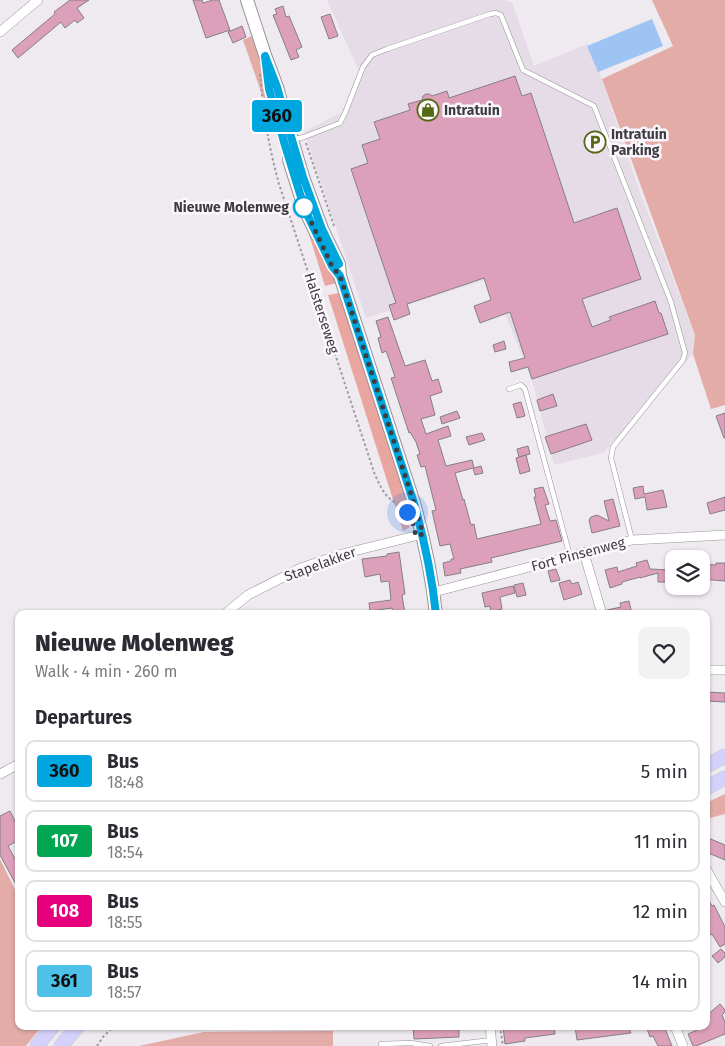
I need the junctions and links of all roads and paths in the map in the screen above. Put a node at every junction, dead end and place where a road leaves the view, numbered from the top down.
1 (38, 0) edge
2 (247, 0) edge
3 (0, 32) edge
4 (262, 61) junction
5 (288, 141) junction
6 (509, 389) dead end
7 (407, 512) dead end
8 (423, 534) junction
9 (725, 535) edge
10 (632, 540) junction
11 (584, 553) junction
12 (570, 556) junction
13 (434, 592) junction
14 (230, 610) edge
15 (436, 610) edge
16 (601, 610) edge
17 (710, 670) edge
18 (725, 670) edge
19 (725, 756) edge
20 (710, 764) edge
21 (15, 766) edge
22 (0, 774) edge
23 (725, 778) edge
24 (710, 786) edge
25 (710, 876) edge
26 (725, 902) edge
27 (50, 1030) edge
28 (75, 1030) edge
29 (110, 1030) edge
30 (490, 1030) edge
31 (501, 1030) edge
32 (677, 1030) edge
33 (492, 1043) edge
34 (381, 1044) dead end
35 (411, 1044) edge
36 (37, 1046) edge
37 (61, 1046) edge
38 (97, 1046) edge
39 (430, 1046) edge
40 (441, 1046) edge
41 (503, 1046) edge
42 (683, 1046) edge

1 - 3 street
2 - 4 main road, Halsterseweg
4 - 5 main road, Halsterseweg
4 - 7 path, Halsterseweg
5 - 8 main road, Halsterseweg
5 - 10 lane
6 - 12 lane
8 - 13 main road, Halsterseweg
8 - 14 street, Stapelakker
9 - 10 street, Fort Pinsenweg
10 - 11 street, Fort Pinsenweg
11 - 12 street, Fort Pinsenweg
11 - 16 street
12 - 13 street, Fort Pinsenweg
13 - 15 main road, Halsterseweg
17 - 18 street
19 - 20 main road
21 - 22 street
23 - 24 main road
25 - 26 street
27 - 36 main road
28 - 37 main road
29 - 38 path
30 - 33 street
31 - 41 path
32 - 42 street
33 - 40 lane
34 - 35 lane
35 - 39 lane

